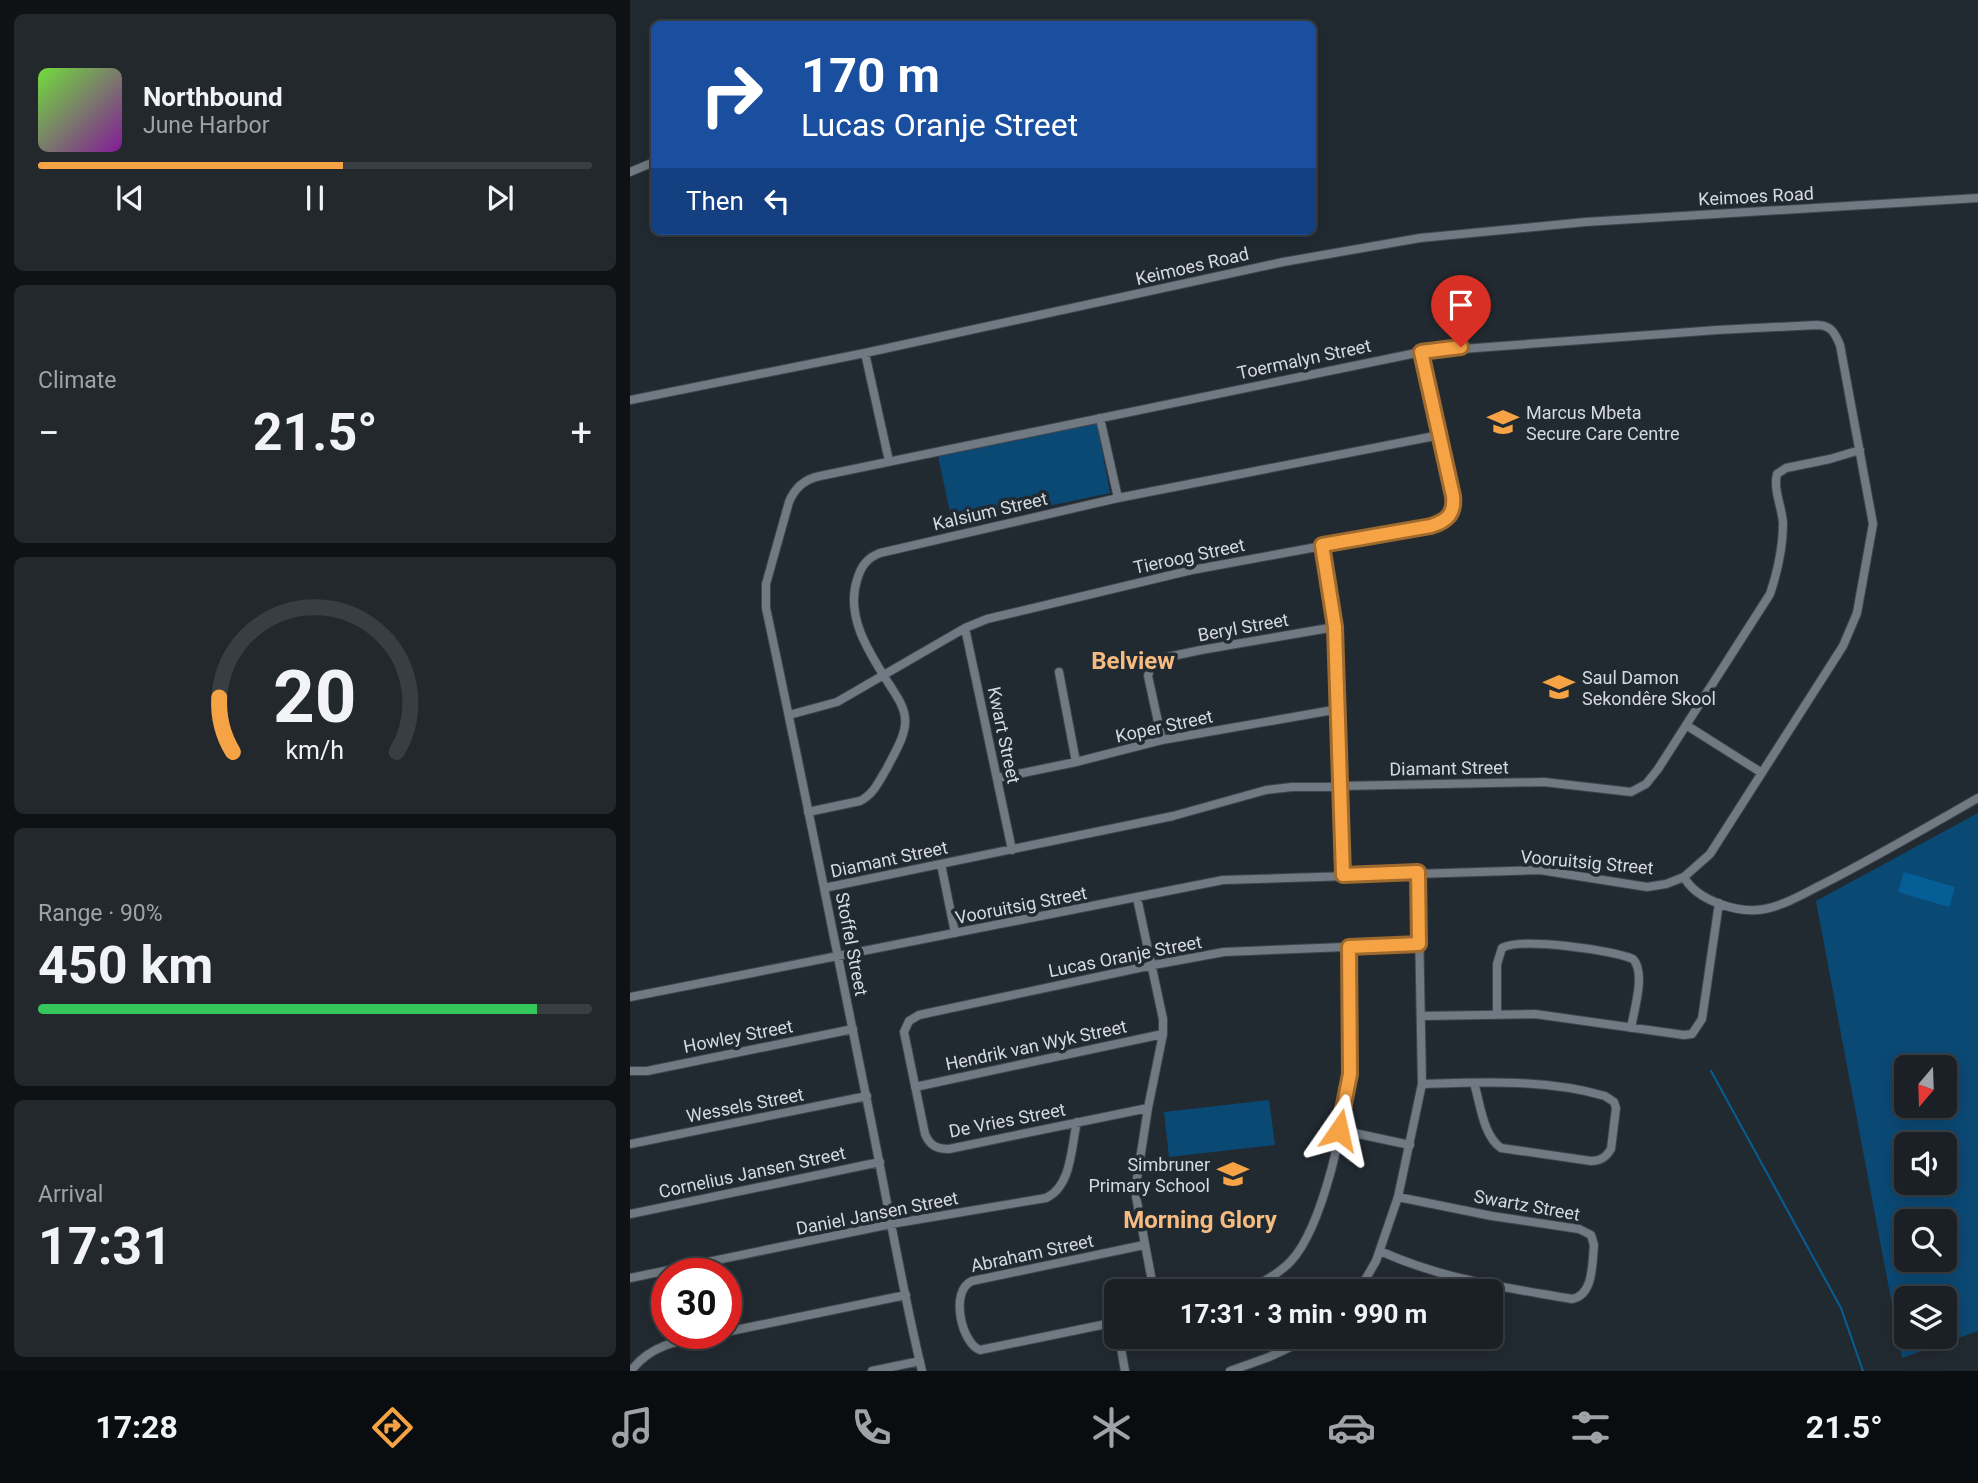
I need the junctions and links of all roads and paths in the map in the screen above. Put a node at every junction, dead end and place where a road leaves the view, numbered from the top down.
1 (651, 163) edge
2 (630, 172) edge
3 (1978, 198) edge
4 (1825, 326) joint
5 (1421, 352) junction
6 (865, 353) junction
7 (630, 400) edge
8 (1100, 418) junction
9 (1440, 435) junction
10 (1860, 450) junction
11 (889, 461) junction
12 (799, 485) joint
13 (1118, 498) junction
14 (1322, 545) junction
15 (1335, 627) junction
16 (965, 628) junction
17 (1059, 672) dead end
18 (883, 675) junction
19 (1339, 709) junction
20 (789, 715) junction
21 (1686, 725) junction
22 (1162, 740) junction
23 (1076, 762) junction
24 (1762, 773) junction
25 (998, 778) junction
26 (1341, 786) junction
27 (1978, 798) edge
28 (808, 812) junction
29 (1012, 850) junction
30 (941, 864) junction
31 (1418, 872) junction
32 (1343, 875) junction
33 (1685, 877) junction
34 (824, 888) junction
35 (1137, 898) junction
36 (1719, 903) junction
37 (955, 933) junction
38 (1419, 944) junction
39 (1349, 947) junction
40 (838, 957) junction
41 (1153, 965) junction
42 (630, 997) edge
43 (1496, 1014) junction
44 (1422, 1016) junction
45 (1631, 1028) junction
46 (853, 1029) junction
47 (1163, 1034) junction
48 (630, 1071) edge
49 (1474, 1083) junction
50 (1422, 1084) junction
51 (915, 1087) junction
52 (866, 1096) junction
53 (1148, 1108) junction
54 (1076, 1122) junction
55 (1339, 1130) junction
56 (630, 1144) edge
57 (1410, 1145) junction
58 (880, 1162) junction
59 (1398, 1197) junction
60 (630, 1214) edge
61 (891, 1224) junction
62 (1144, 1245) junction
63 (1380, 1251) junction
64 (630, 1278) edge
65 (1151, 1279) edge
66 (1266, 1279) edge
67 (1367, 1279) edge
68 (906, 1295) junction
69 (1104, 1325) edge
70 (742, 1329) edge
71 (656, 1349) edge
72 (1121, 1349) edge
73 (1284, 1349) edge
74 (920, 1361) junction
75 (1234, 1370) edge
76 (631, 1371) edge
77 (872, 1371) edge
78 (922, 1371) edge
79 (1125, 1371) edge

1 - 2 street
3 - 6 street, Keimoes Road
4 - 5 street, Toermalyn Street
4 - 10 street, Vooruitsig Street
5 - 8 street, Toermalyn Street
5 - 9 street, Tieroog Street
6 - 7 street, Keimoes Road
6 - 11 street
8 - 11 street, Toermalyn Street
8 - 13 street
9 - 13 street, Kalsium Street
9 - 14 street, Tieroog Street
10 - 21 street, Diamant Street
10 - 24 street, Vooruitsig Street
11 - 12 street, Toermalyn Street
12 - 20 street, Stoffel Street
13 - 18 street, Kalsium Street
14 - 15 street
14 - 16 street, Tieroog Street
15 - 19 street
15 - 22 street, Beryl Street
16 - 18 street, Tieroog Street
16 - 25 street, Kwart Street
17 - 23 street
18 - 20 street, Tieroog Street
18 - 28 street, Kalsium Street
19 - 22 street, Koper Street
19 - 26 street
20 - 28 street, Stoffel Street
21 - 24 street
21 - 26 street, Diamant Street
22 - 23 street, Koper Street
23 - 25 street, Koper Street
24 - 33 street, Vooruitsig Street
25 - 29 street, Kwart Street
26 - 29 street, Diamant Street
26 - 32 street
27 - 36 street
28 - 34 street, Stoffel Street
29 - 30 street, Diamant Street
30 - 34 street, Diamant Street
30 - 37 street
31 - 32 street, Vooruitsig Street
31 - 33 street, Vooruitsig Street
31 - 38 street
32 - 35 street, Vooruitsig Street
33 - 36 street
34 - 40 street, Stoffel Street
35 - 37 street, Vooruitsig Street
35 - 41 street
36 - 45 street
37 - 40 street, Vooruitsig Street
38 - 39 street, Lucas Oranje Street
38 - 44 street
39 - 41 street, Lucas Oranje Street
39 - 55 street
40 - 42 street, Vooruitsig Street
40 - 46 street, Stoffel Street
41 - 47 street
41 - 51 street, Lucas Oranje Street
43 - 44 street
43 - 45 street
43 - 45 street
44 - 50 street
46 - 48 street, Howley Street
46 - 52 street, Stoffel Street
47 - 51 street, Hendrik van Wyk Street
47 - 53 street
49 - 49 street
49 - 50 street
50 - 57 street
51 - 54 street, De Vries Street
52 - 56 street, Wessels Street
52 - 58 street, Stoffel Street
53 - 54 street, De Vries Street
53 - 62 street
54 - 61 street, Daniel Jansen Street
55 - 57 street
55 - 66 street
57 - 59 street
58 - 60 street, Cornelius Jansen Street
58 - 61 street, Stoffel Street
59 - 63 street
59 - 63 street, Swartz Street
61 - 64 street, Daniel Jansen Street
61 - 68 street, Stoffel Street
62 - 65 street
62 - 69 street, Abraham Street
63 - 67 street
68 - 70 street
68 - 74 street, Stoffel Street
71 - 76 street
72 - 79 street
73 - 75 street
74 - 77 street
74 - 78 street, Stoffel Street

